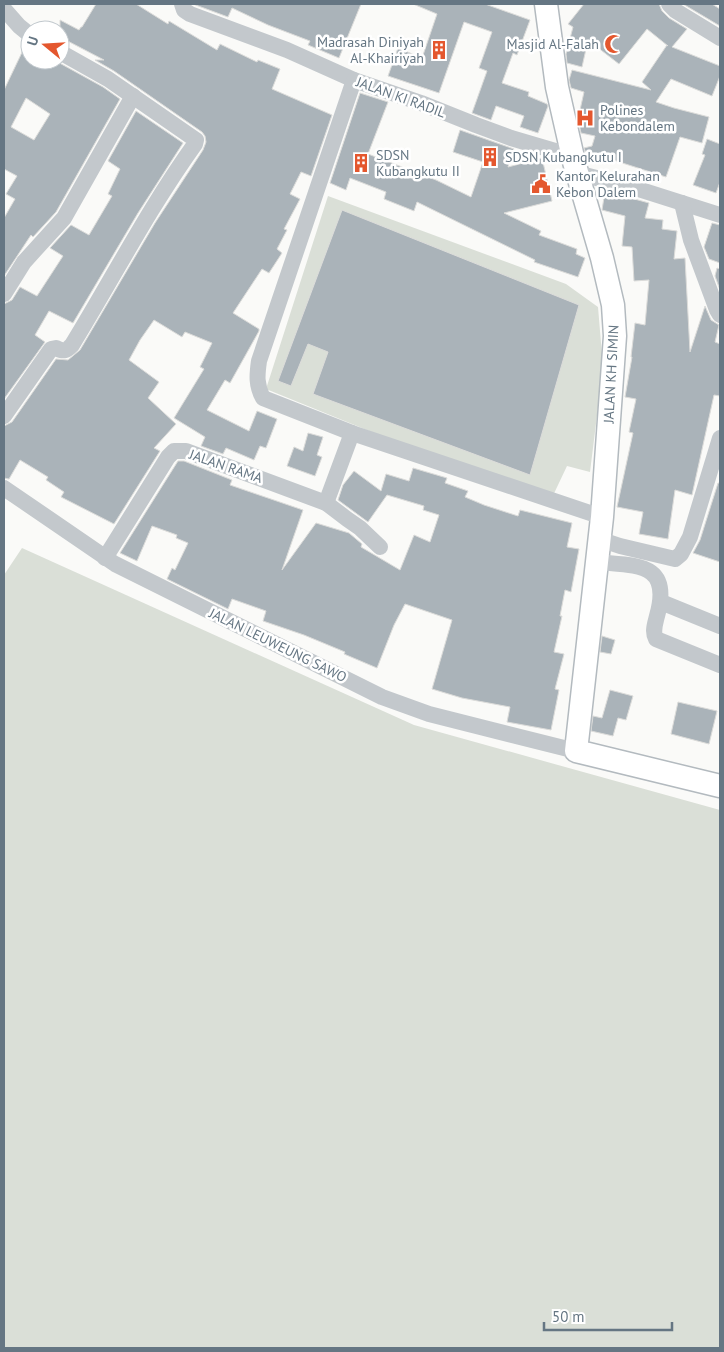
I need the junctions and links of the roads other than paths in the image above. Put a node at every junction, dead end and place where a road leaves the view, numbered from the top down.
1 (182, 4) edge
2 (546, 4) edge
3 (669, 4) edge
4 (4, 10) edge
5 (20, 27) edge
6 (720, 38) edge
7 (70, 58) edge
8 (354, 80) junction
9 (133, 96) junction
10 (575, 164) junction
11 (682, 203) junction
12 (720, 215) edge
13 (4, 294) edge
14 (720, 315) edge
15 (4, 416) edge
16 (352, 433) junction
17 (720, 438) edge
18 (4, 488) edge
19 (326, 502) junction
20 (601, 528) junction
21 (380, 547) dead end
22 (105, 558) junction
23 (598, 562) junction
24 (661, 602) junction
25 (720, 626) edge
26 (720, 666) edge
27 (576, 751) junction
28 (720, 786) edge

1 - 8 street, JALAN KI RADIL
2 - 10 street, JALAN KH SIMIN
3 - 6 street
4 - 5 street
7 - 9 street
8 - 10 street, JALAN KI RADIL
8 - 16 street
9 - 13 street
9 - 15 street
10 - 11 street, JALAN KI RADIL
10 - 20 street, JALAN KH SIMIN
11 - 12 street, JALAN KI RADIL
11 - 14 street
16 - 19 street
16 - 20 street
17 - 20 street
18 - 22 street, JALAN LEUWEUNG SAWO
19 - 21 street
19 - 22 street, JALAN RAMA
20 - 23 street, JALAN KH SIMIN
22 - 27 street, JALAN LEUWEUNG SAWO
23 - 24 street
23 - 27 street, JALAN KH SIMIN
24 - 25 street
24 - 26 street
27 - 28 street

